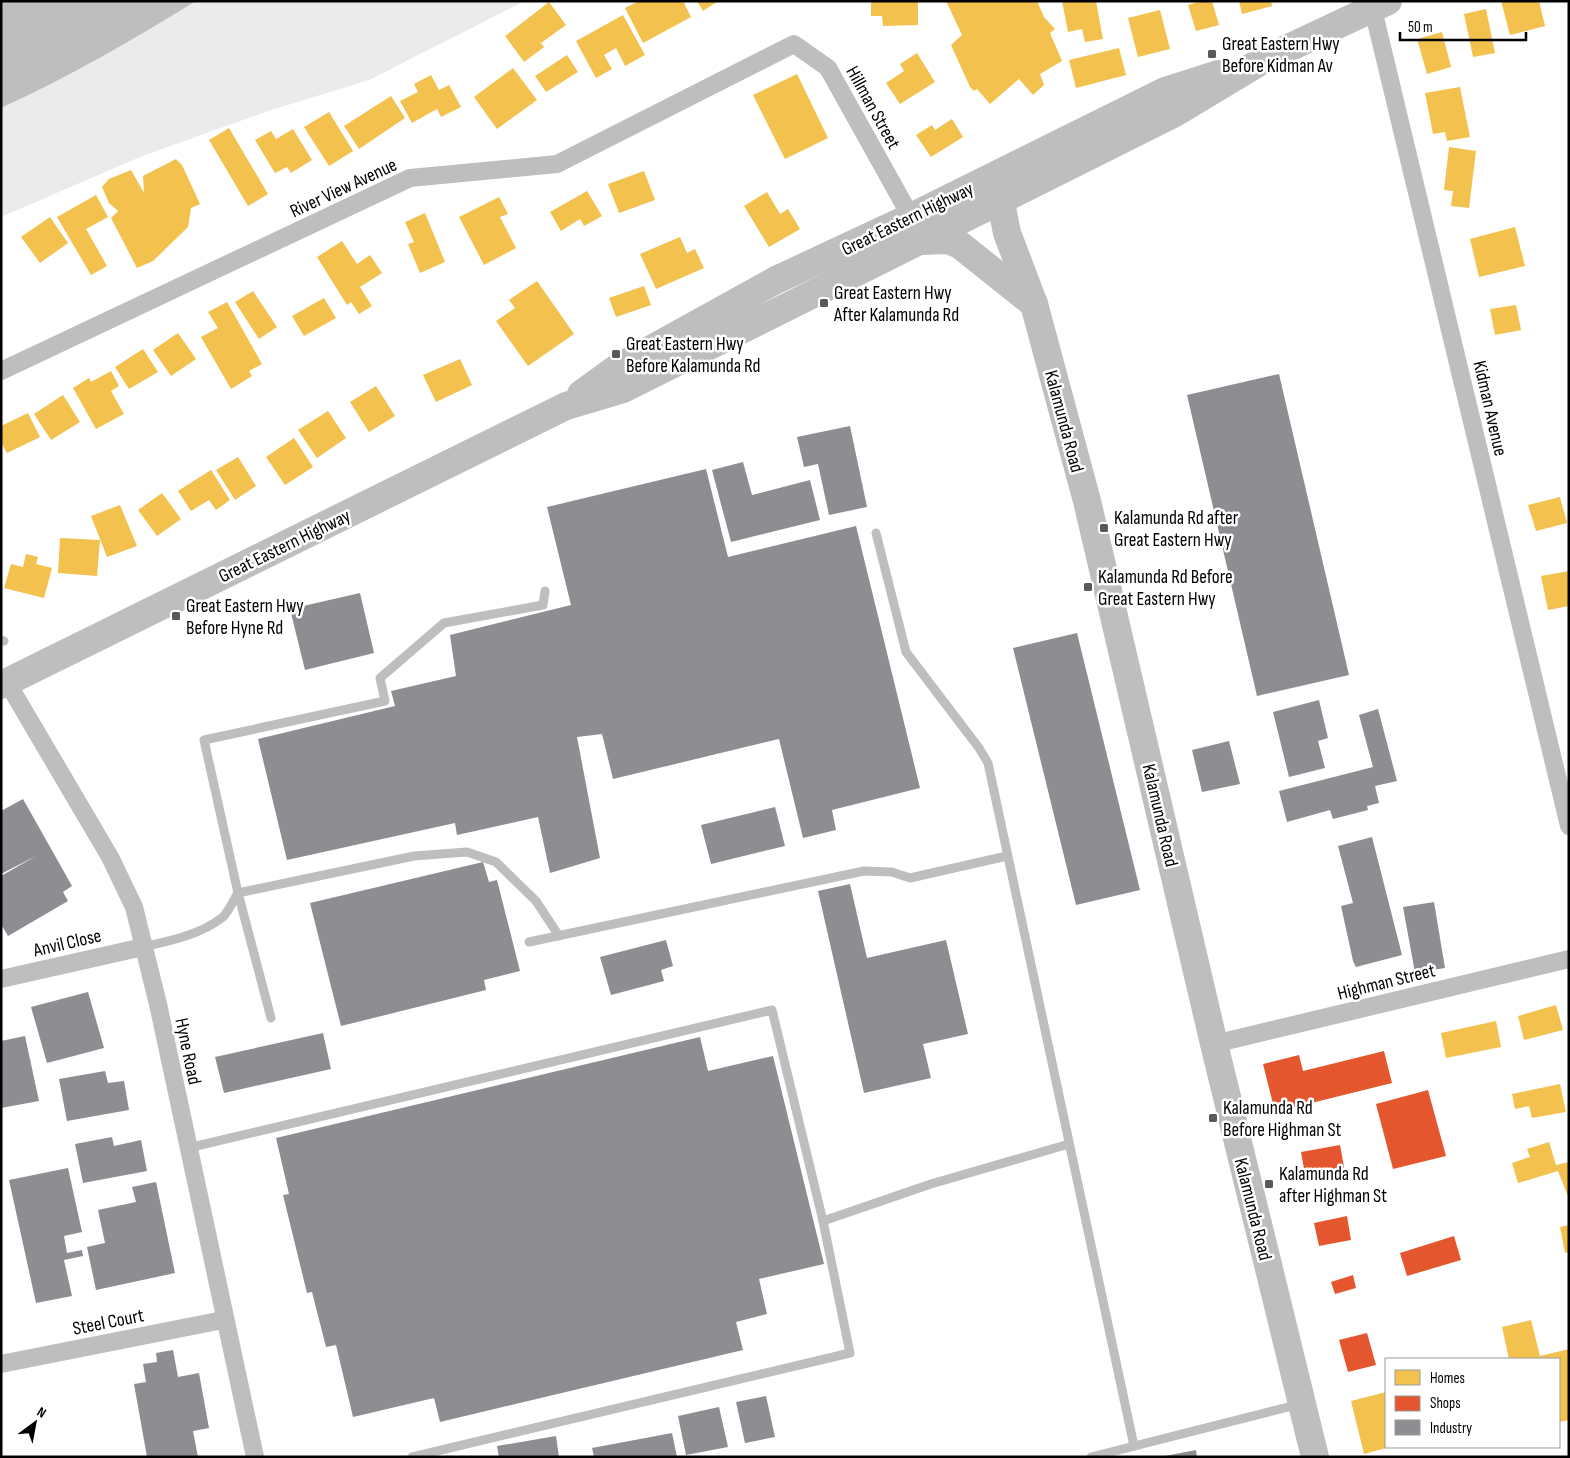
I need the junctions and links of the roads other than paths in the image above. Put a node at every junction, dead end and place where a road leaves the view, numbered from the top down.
1 (1377, 4) edge
2 (794, 44) joint
3 (995, 190) junction
4 (911, 220) junction
5 (1034, 304) junction
6 (1, 371) edge
7 (876, 533) dead end
8 (545, 591) dead end
9 (4, 684) edge
10 (1569, 826) edge
11 (1008, 856) junction
12 (238, 894) junction
13 (559, 936) junction
14 (530, 942) dead end
15 (142, 947) junction
16 (1569, 958) edge
17 (1, 979) edge
18 (271, 1018) dead end
19 (1214, 1044) junction
20 (1069, 1144) junction
21 (188, 1148) junction
22 (823, 1221) junction
23 (223, 1320) junction
24 (1, 1364) edge
25 (1303, 1404) junction
26 (1134, 1446) junction
27 (255, 1457) edge
28 (412, 1457) edge
29 (1091, 1457) edge
30 (1315, 1457) edge

1 - 3 main road, Great Eastern Highway
1 - 10 street, Kidman Avenue
2 - 4 street, Hillman Street
2 - 6 street, River View Avenue
3 - 4 main road, Great Eastern Highway
3 - 5 main road, Kalamunda Road
4 - 5 main road
4 - 9 main road, Great Eastern Highway
5 - 19 main road, Kalamunda Road
7 - 11 lane
8 - 12 lane
9 - 15 street, Hyne Road
11 - 13 lane
11 - 20 lane
12 - 13 lane
12 - 15 lane
12 - 18 lane
13 - 14 lane
15 - 17 street, Anvil Close
15 - 21 street, Hyne Road
16 - 19 street, Highman Street
19 - 25 main road, Kalamunda Road
20 - 22 lane
20 - 26 lane
21 - 22 lane
21 - 23 street, Hyne Road
22 - 28 lane
23 - 24 street, Steel Court
23 - 27 street, Hyne Road
25 - 26 lane
25 - 30 main road, Kalamunda Road
26 - 29 lane

